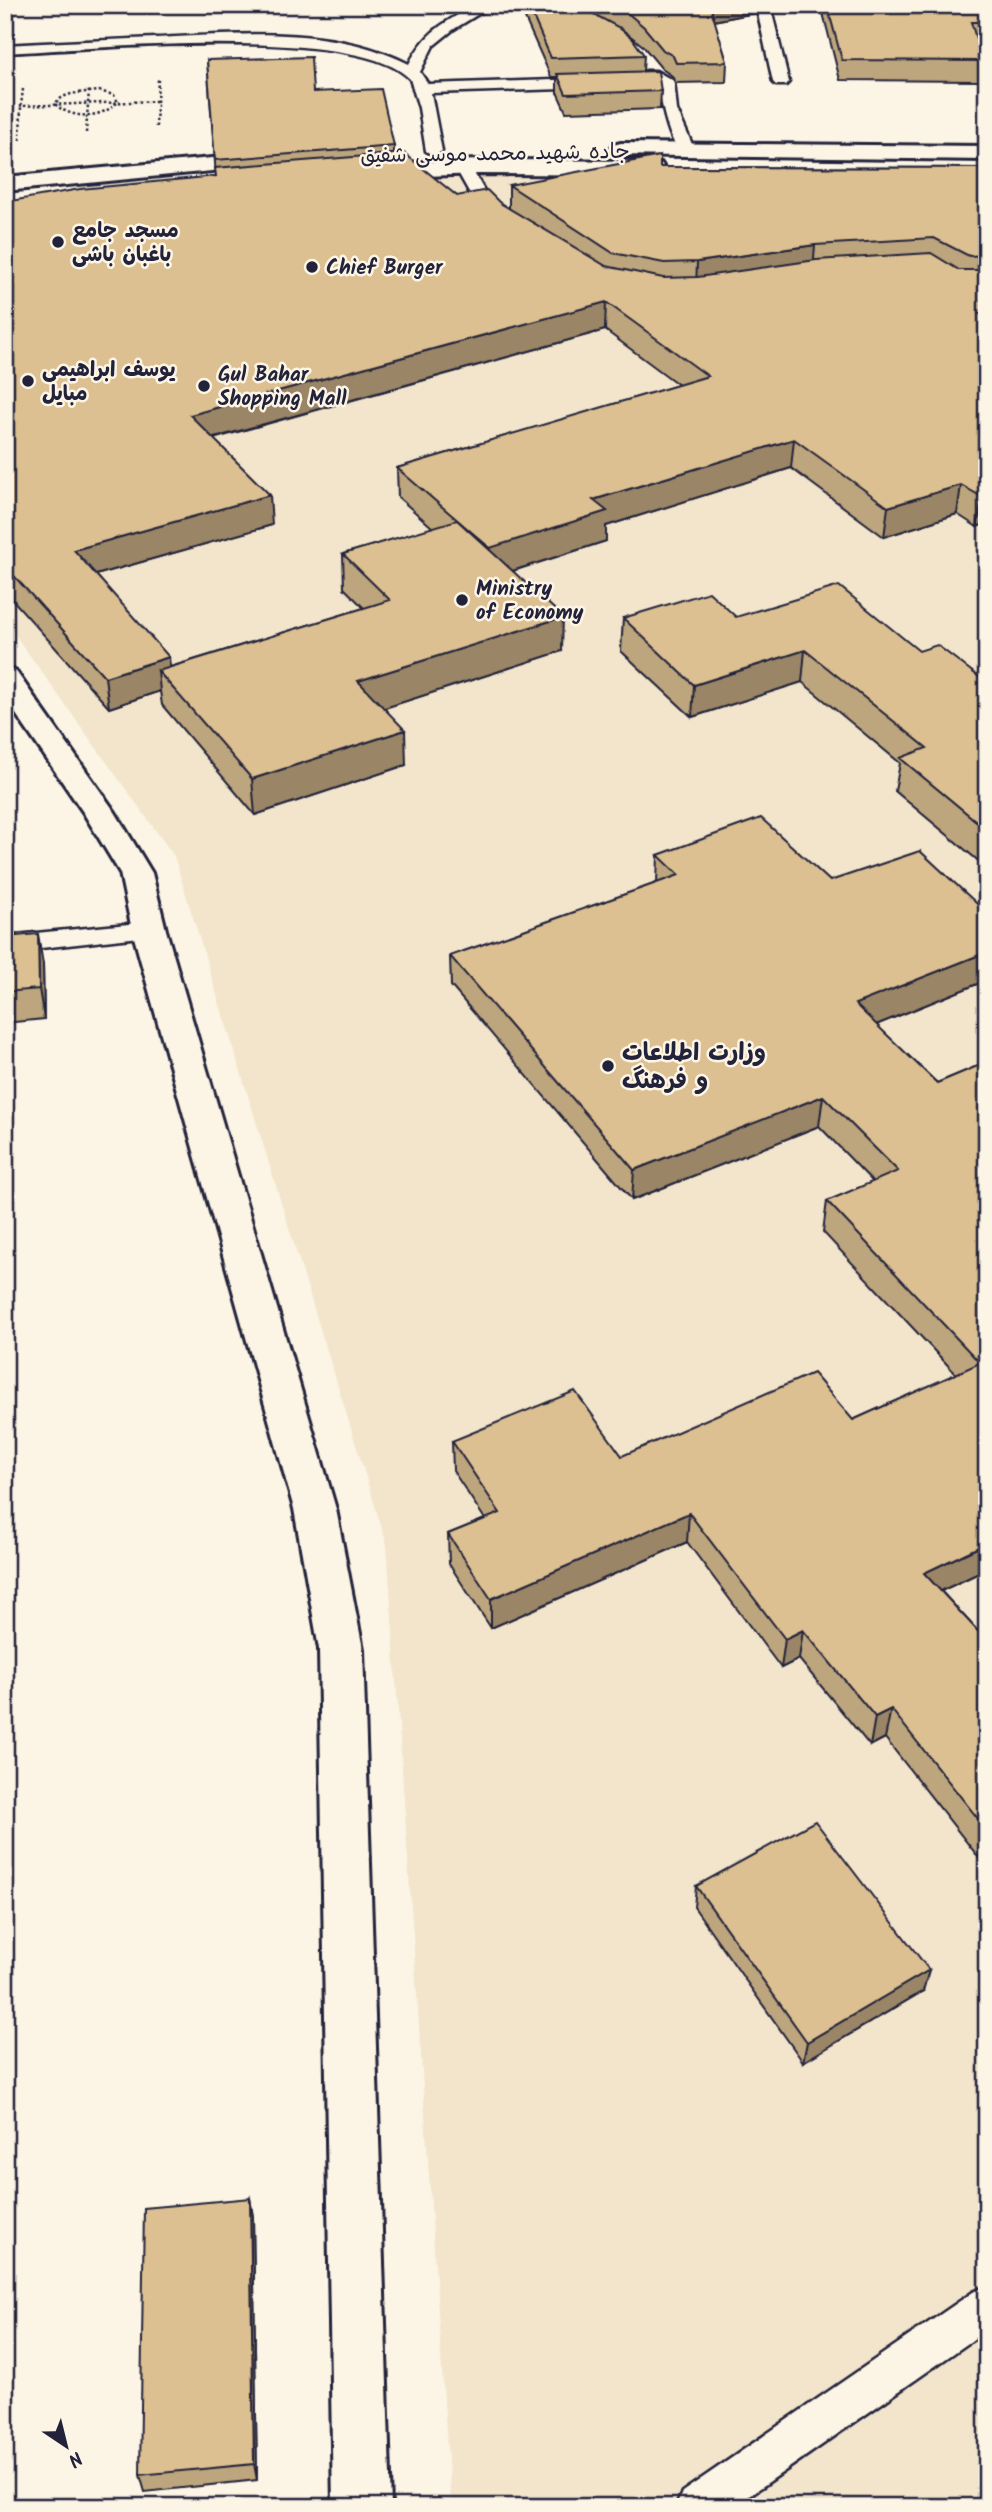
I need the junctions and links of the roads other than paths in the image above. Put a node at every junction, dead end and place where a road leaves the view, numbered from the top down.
1 (486, 5) edge
2 (763, 5) edge
3 (5, 49) edge
4 (641, 61) edge
5 (413, 72) junction
6 (666, 81) junction
7 (781, 82) dead end
8 (422, 89) junction
9 (687, 150) junction
10 (434, 151) junction
11 (987, 153) edge
12 (292, 158) edge
13 (463, 167) junction
14 (987, 171) edge
15 (273, 180) edge
16 (5, 184) edge
17 (5, 204) edge
18 (518, 231) edge
19 (5, 676) edge
20 (149, 930) junction
21 (5, 944) edge
22 (987, 2306) edge
23 (362, 2507) edge
24 (697, 2507) edge

1 - 5 lane
2 - 7 lane
3 - 5 lane
4 - 6 lane
5 - 8 lane
6 - 8 lane
6 - 9 lane
8 - 10 lane
9 - 10 main road, جاده شهید محمد موسی شفیق
9 - 11 main road, جاده شهید محمد موسی شفیق
10 - 13 main road, جاده شهید محمد موسی شفیق
12 - 16 main road
13 - 14 main road, جاده شهید محمد موسی شفیق
13 - 18 lane
15 - 17 main road
19 - 20 main road
20 - 21 lane
20 - 23 main road
22 - 24 lane

